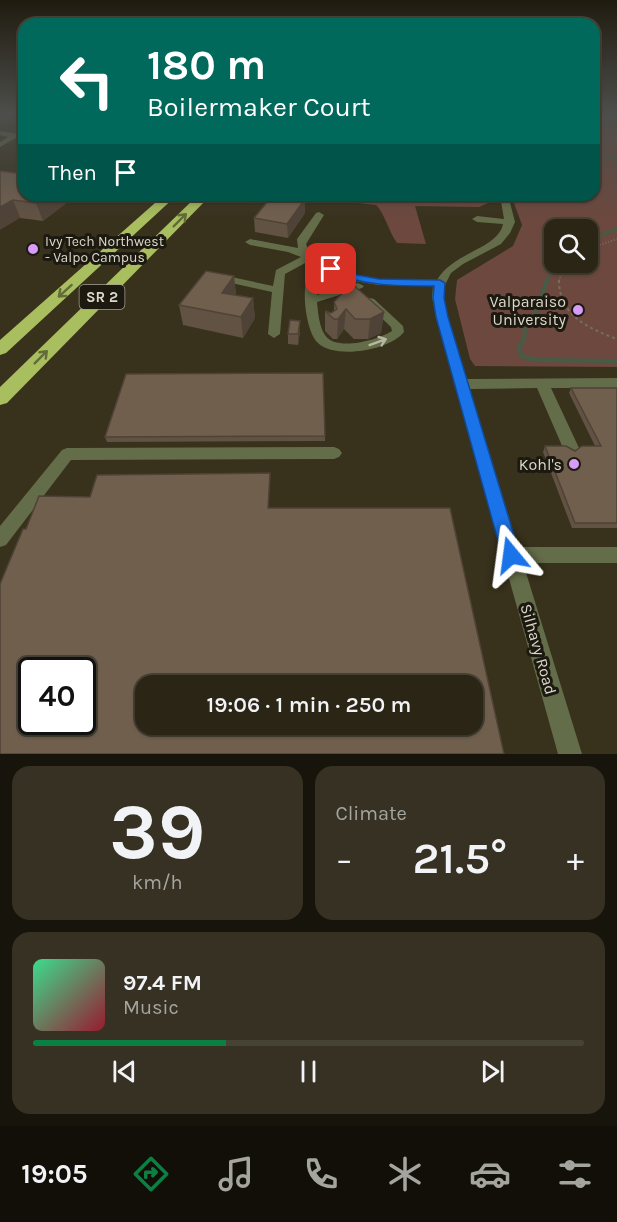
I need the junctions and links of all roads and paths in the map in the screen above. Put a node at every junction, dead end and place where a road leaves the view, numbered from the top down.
1 (164, 201) edge
2 (199, 201) edge
3 (505, 201) edge
4 (319, 215) dead end
5 (477, 219) dead end
6 (510, 222) junction
7 (617, 239) edge
8 (250, 242) dead end
9 (598, 246) edge
10 (308, 258) junction
11 (321, 264) junction
12 (559, 273) edge
13 (222, 278) edge
14 (366, 280) junction
15 (440, 283) junction
16 (355, 288) junction
17 (278, 290) junction
18 (312, 305) junction
19 (329, 327) edge
20 (274, 334) dead end
21 (338, 337) dead end
22 (617, 339) edge
23 (348, 346) junction
24 (0, 349) edge
25 (542, 383) junction
26 (617, 383) edge
27 (462, 384) junction
28 (0, 399) edge
29 (571, 448) edge
30 (334, 453) dead end
31 (0, 539) edge
32 (511, 555) junction
33 (617, 555) edge
34 (570, 754) edge

1 -> 24 highway, SR 2
28 -> 2 highway, SR 2
3 - 6 street
4 - 10 street
5 - 6 street
6 - 15 street
7 - 9 path
8 - 10 street
10 - 11 street
10 - 17 street
11 - 14 street
11 - 18 street
12 - 22 path
13 - 17 street
14 - 15 street
14 - 16 street
15 - 27 street, Silhavy Road
16 - 18 street
23 -> 16 street
17 - 20 street
18 - 19 street
18 - 23 street
21 - 23 street
25 - 26 street
25 - 27 street
25 - 29 street
27 - 32 street, Silhavy Road
30 - 31 street
32 - 33 street
32 - 34 street, Silhavy Road

